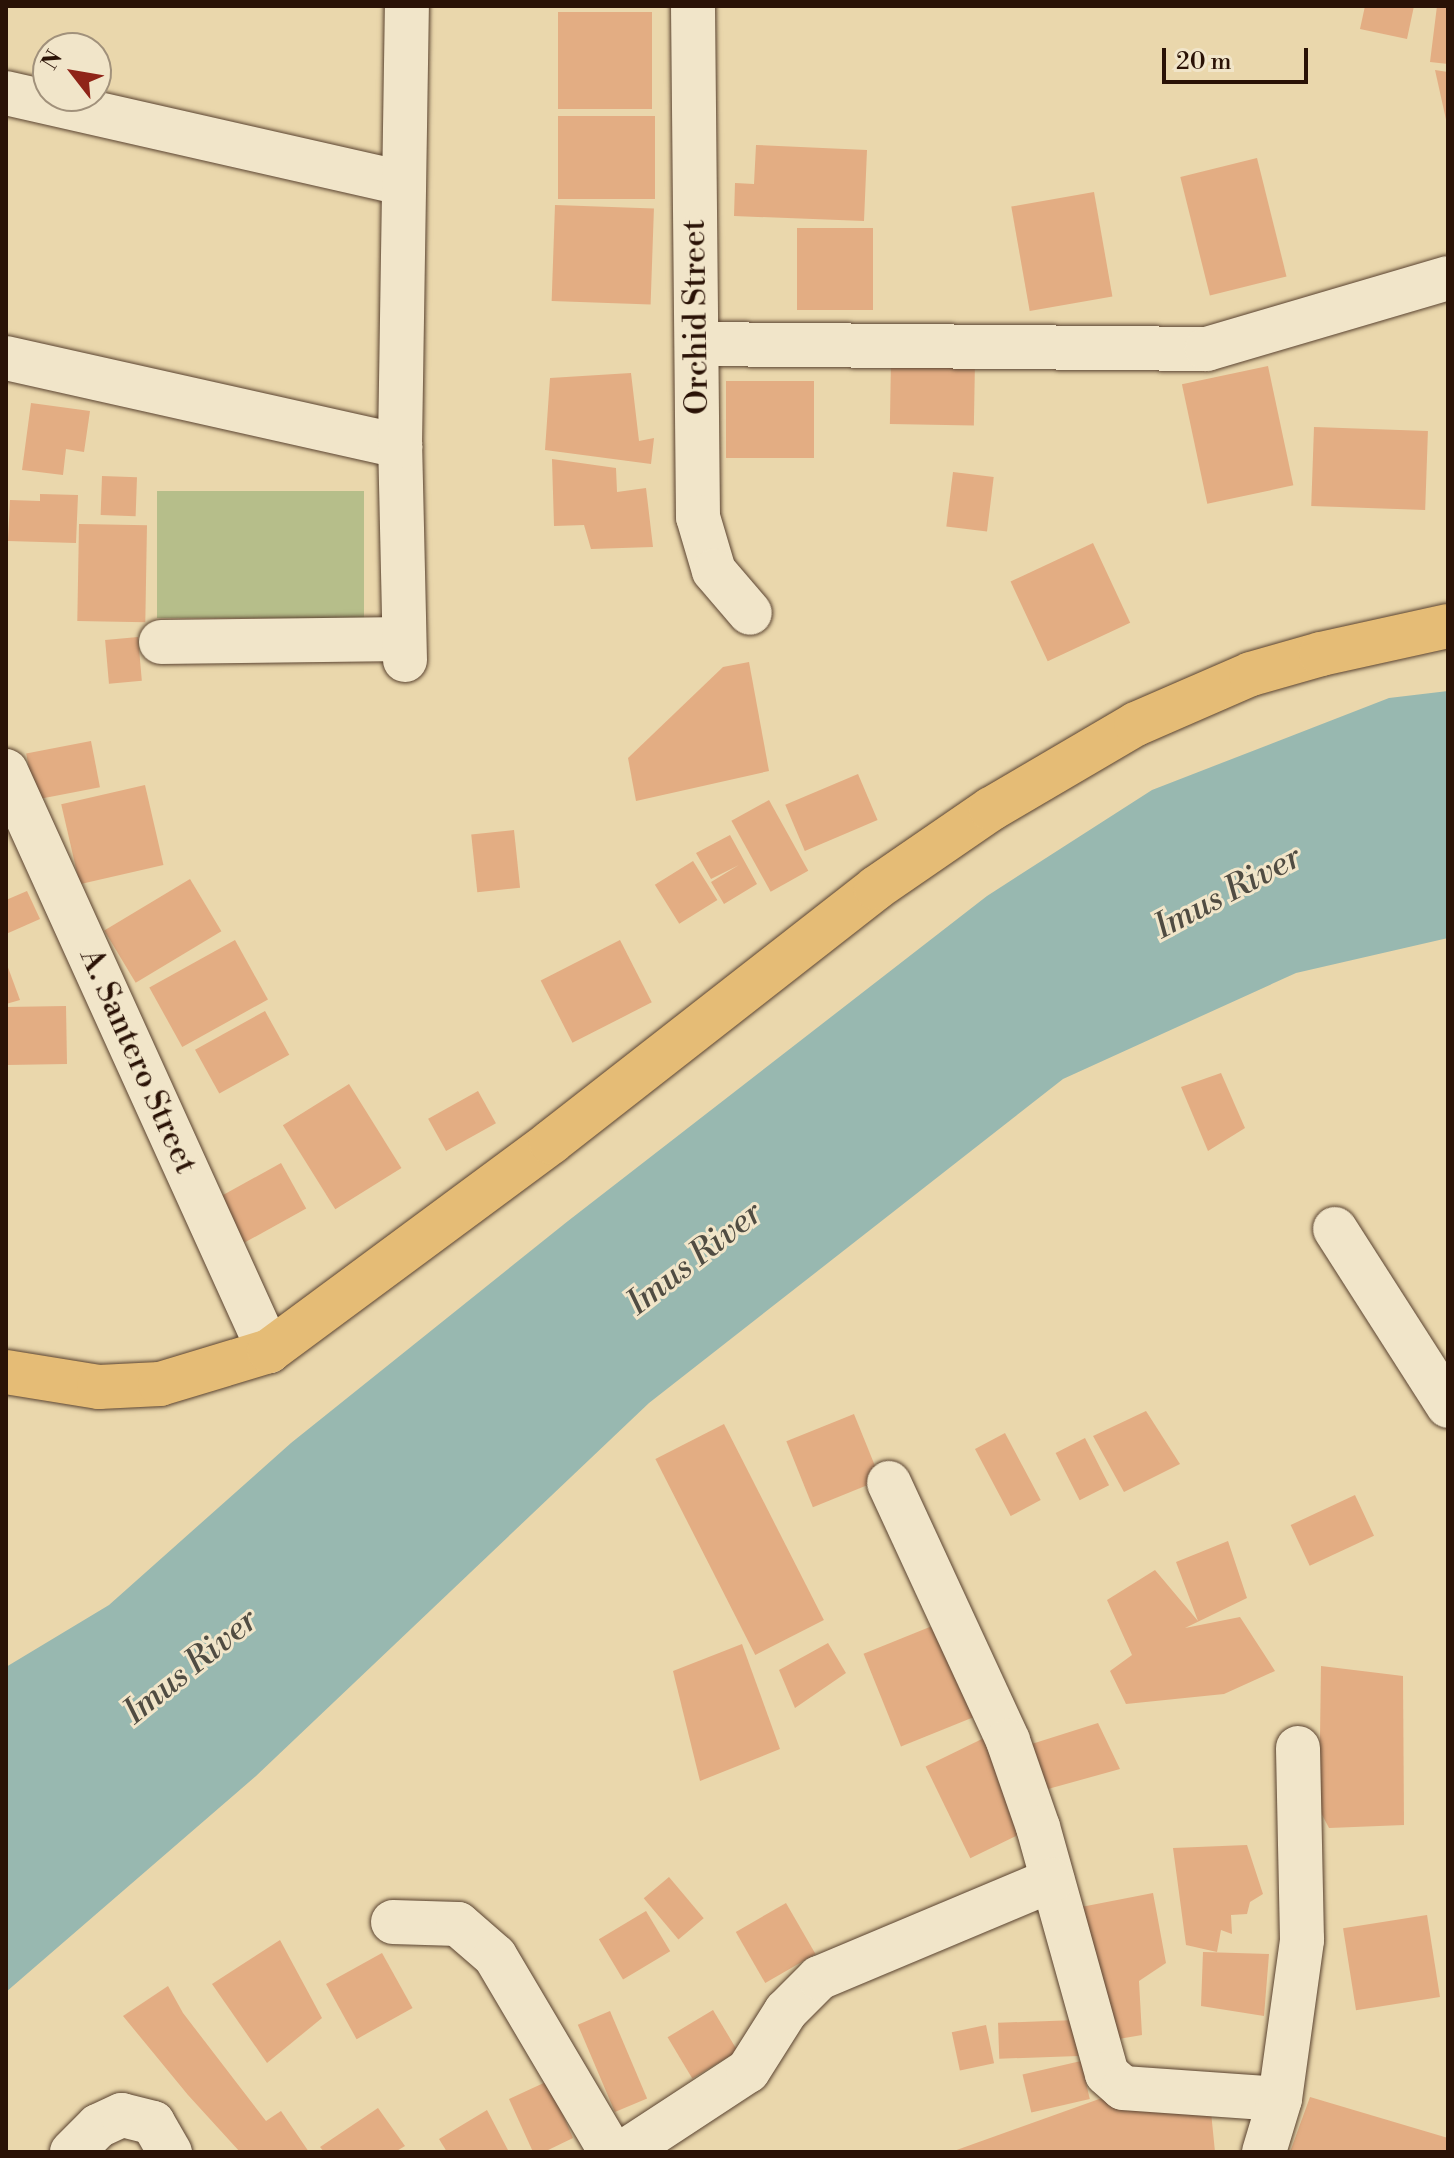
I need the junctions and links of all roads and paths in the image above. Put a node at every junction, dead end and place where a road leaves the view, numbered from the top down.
1 (407, 6) edge
2 (693, 6) edge
3 (6, 93) edge
4 (402, 183) junction
5 (1448, 278) edge
6 (697, 344) junction
7 (6, 358) edge
8 (400, 446) junction
9 (750, 613) dead end
10 (1448, 626) edge
11 (161, 642) dead end
12 (6, 771) edge
13 (1335, 1229) dead end
14 (269, 1351) junction
15 (6, 1372) edge
16 (1448, 1406) edge
17 (889, 1483) dead end
18 (1298, 1748) dead end
19 (1052, 1880) junction
20 (393, 1922) dead end
21 (1280, 2099) junction
22 (72, 2152) edge
23 (170, 2152) edge
24 (611, 2152) edge
25 (624, 2152) edge
26 (1264, 2152) edge

1 - 4 street
2 - 6 street, Orchid Street
3 - 4 street
4 - 8 street
5 - 6 street
6 - 9 street, Orchid Street
7 - 8 street
8 - 11 street
10 - 14 main road
12 - 14 street, A. Santero Street
13 - 16 street
14 - 15 main road
17 - 19 street
18 - 21 street
19 - 21 street
19 - 25 street
20 - 24 street
21 - 26 street
22 - 23 street

